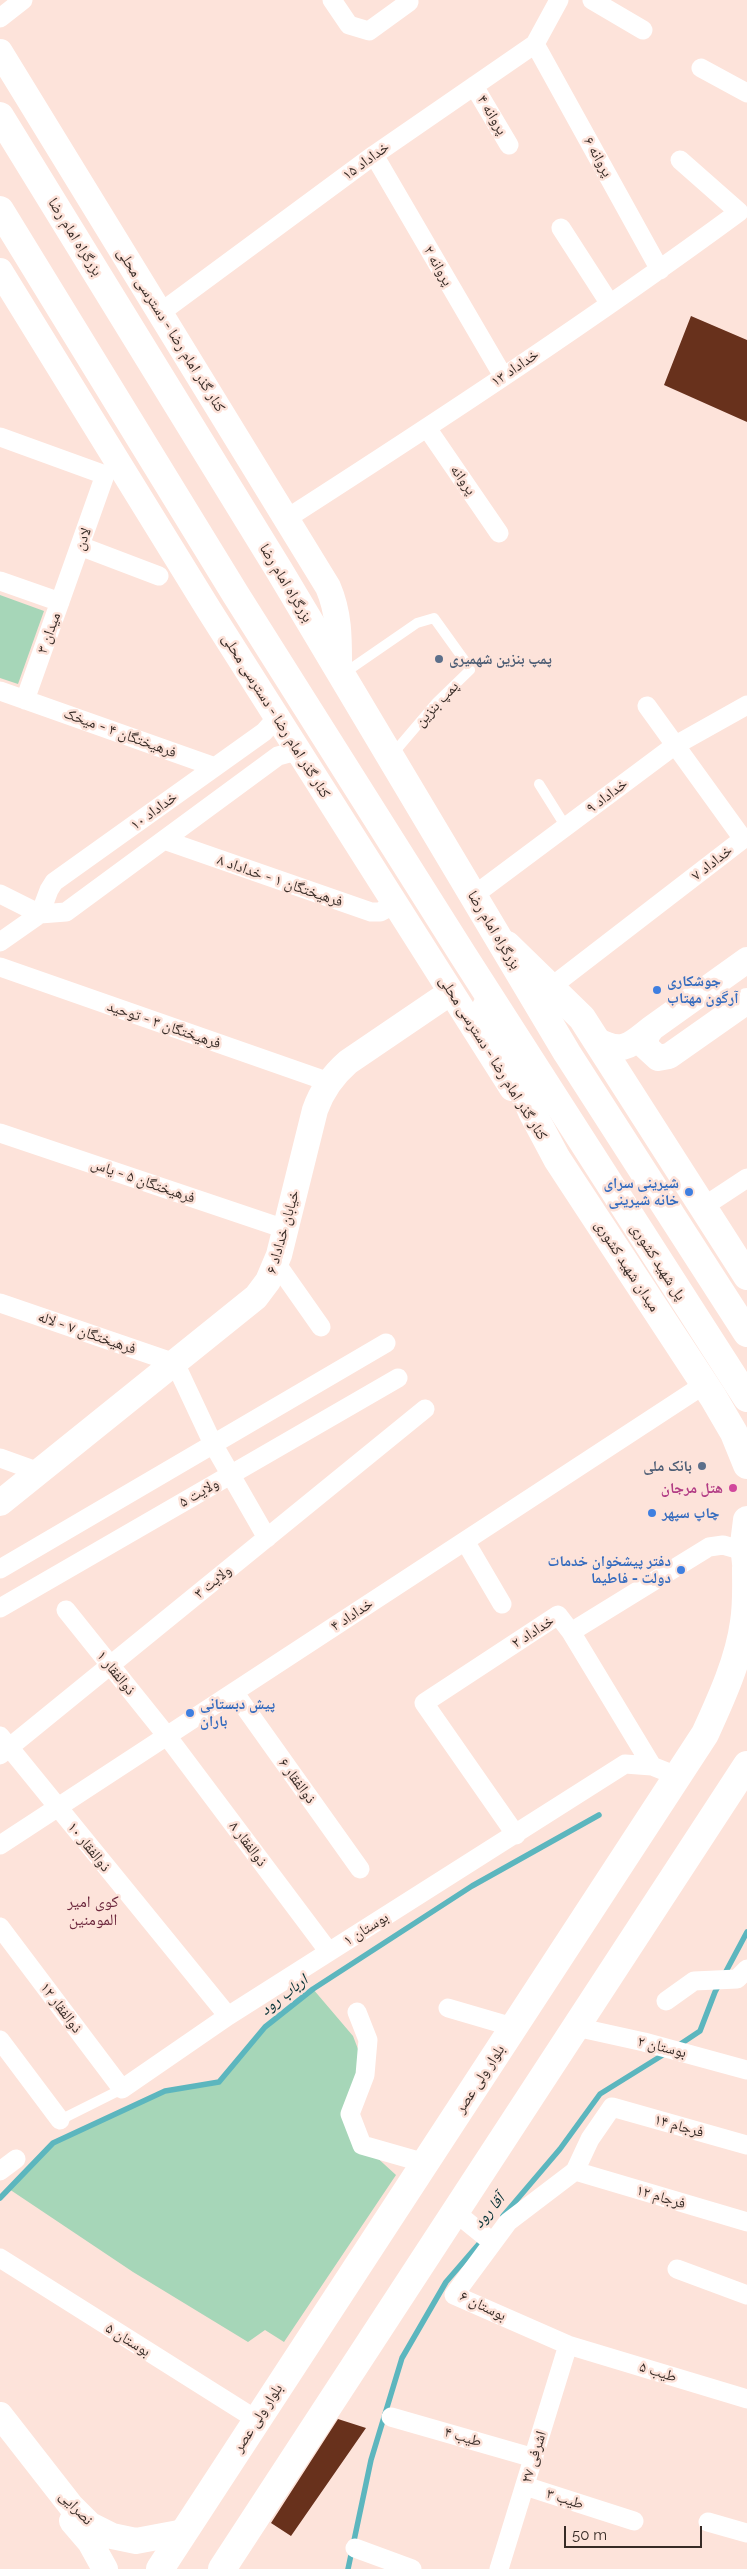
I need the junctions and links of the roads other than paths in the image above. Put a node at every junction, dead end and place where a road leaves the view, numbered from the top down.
1 (23, 0) edge
2 (332, 0) edge
3 (559, 0) edge
4 (592, 0) edge
5 (409, 2) dead end
6 (0, 18) edge
7 (642, 30) dead end
8 (535, 44) junction
9 (0, 52) edge
10 (702, 68) dead end
11 (474, 86) junction
12 (747, 93) edge
13 (1, 117) edge
14 (509, 145) dead end
15 (374, 154) junction
16 (680, 160) dead end
17 (83, 188) junction
18 (0, 210) edge
19 (561, 228) dead end
20 (660, 270) junction
21 (0, 271) edge
22 (610, 304) junction
23 (160, 313) junction
24 (503, 376) junction
25 (427, 428) junction
26 (0, 437) edge
27 (286, 519) junction
28 (499, 533) dead end
29 (80, 546) junction
30 (159, 576) dead end
31 (0, 581) edge
32 (196, 590) junction
33 (60, 602) junction
34 (340, 673) junction
35 (0, 691) edge
36 (25, 700) junction
37 (647, 706) dead end
38 (747, 706) edge
39 (274, 713) junction
40 (674, 746) junction
41 (301, 755) junction
42 (390, 756) junction
43 (215, 767) junction
44 (539, 784) dead end
45 (566, 827) junction
46 (386, 833) junction
47 (164, 840) junction
48 (0, 894) edge
49 (473, 896) junction
50 (395, 904) junction
51 (40, 914) junction
52 (497, 936) junction
53 (0, 942) edge
54 (463, 955) junction
55 (747, 960) edge
56 (0, 968) edge
57 (551, 987) junction
58 (451, 992) junction
59 (747, 1001) edge
60 (652, 1028) junction
61 (596, 1040) junction
62 (329, 1082) junction
63 (0, 1133) edge
64 (557, 1159) junction
65 (747, 1178) edge
66 (703, 1207) junction
67 (286, 1229) junction
68 (276, 1263) junction
69 (747, 1276) edge
70 (0, 1303) edge
71 (321, 1327) dead end
72 (747, 1333) edge
73 (386, 1343) dead end
74 (175, 1363) junction
75 (398, 1378) dead end
76 (705, 1384) junction
77 (747, 1398) edge
78 (425, 1409) dead end
79 (738, 1428) edge
80 (213, 1444) junction
81 (0, 1458) edge
82 (747, 1465) edge
83 (39, 1472) junction
84 (230, 1475) junction
85 (0, 1503) edge
86 (747, 1520) edge
87 (267, 1538) junction
88 (465, 1541) junction
89 (746, 1564) edge
90 (0, 1569) edge
91 (502, 1604) dead end
92 (0, 1608) edge
93 (66, 1610) dead end
94 (571, 1632) junction
95 (109, 1666) junction
96 (747, 1673) edge
97 (234, 1692) junction
98 (705, 1734) junction
99 (167, 1736) junction
100 (3, 1746) edge
101 (747, 1765) edge
102 (652, 1766) junction
103 (678, 1776) junction
104 (57, 1808) junction
105 (516, 1835) junction
106 (0, 1845) edge
107 (360, 1869) dead end
108 (0, 1926) edge
109 (329, 1952) junction
110 (742, 1974) edge
111 (666, 2001) dead end
112 (448, 2008) dead end
113 (357, 2012) dead end
114 (228, 2016) junction
115 (514, 2027) junction
116 (576, 2027) junction
117 (0, 2040) edge
118 (747, 2070) edge
119 (122, 2089) junction
120 (60, 2120) joint
121 (747, 2145) edge
122 (16, 2159) dead end
123 (425, 2163) junction
124 (0, 2171) edge
125 (575, 2171) junction
126 (455, 2212) junction
127 (747, 2222) edge
128 (486, 2238) junction
129 (0, 2258) edge
130 (677, 2269) dead end
131 (746, 2292) edge
132 (568, 2345) junction
133 (747, 2398) edge
134 (0, 2415) edge
135 (391, 2417) dead end
136 (257, 2420) junction
137 (0, 2432) edge
138 (534, 2458) junction
139 (525, 2486) junction
140 (634, 2522) dead end
141 (708, 2522) dead end
142 (184, 2532) junction
143 (747, 2533) edge
144 (112, 2536) junction
145 (355, 2548) dead end
146 (103, 2565) edge
147 (160, 2569) edge
148 (222, 2569) edge
149 (412, 2569) edge
150 (499, 2569) edge

1 - 6 street
2 - 5 street
3 - 8 street, خداداد ۱۵
4 - 7 street
8 - 11 street, خداداد ۱۵
8 - 20 street, پروانه ۶
9 - 17 main road, کنار گذر امام رضا - دسترسی محلی
10 - 12 street
11 - 14 street, پروانه ۴
11 - 15 street, خداداد ۱۵
13 - 17 main road
13 - 34 main road, بزرگراه امام رضا
15 - 23 street, خداداد ۱۵
15 - 24 street, پروانه ۲
16 - 20 street, خداداد ۱۳
17 - 23 main road, کنار گذر امام رضا - دسترسی محلی
18 - 46 main road
19 - 22 street
20 - 22 street, خداداد ۱۳
21 - 32 main road, کنار گذر امام رضا - دسترسی محلی
22 - 24 street, خداداد ۱۳
23 - 27 main road, کنار گذر امام رضا - دسترسی محلی
24 - 25 street, خداداد ۱۳
25 - 27 street, خداداد ۱۳
25 - 28 street, پروانه
26 - 29 street, لادن
27 - 34 main road, کنار گذر امام رضا - دسترسی محلی
29 - 30 street
29 - 33 street, لادن
31 - 33 street, میدان ۳
32 - 39 main road, کنار گذر امام رضا - دسترسی محلی
32 - 46 main road
33 - 36 street, میدان ۳
34 - 42 main road, بزرگراه امام رضا
34 - 42 lane, پمپ بنزین
35 - 36 street
36 - 43 street, فرهیختگان ۴ - میخک
37 - 40 street, خداداد ۷
38 - 40 street, خداداد ۹
39 - 41 main road, کنار گذر امام رضا - دسترسی محلی
39 - 43 street, خداداد ۱۰
40 - 45 street, خداداد ۹
40 - 57 street, خداداد ۷
41 - 47 street, خداداد ۱۰
41 - 50 main road, کنار گذر امام رضا - دسترسی محلی
42 - 49 main road, بزرگراه امام رضا
43 - 51 street, خداداد ۱۰
44 - 45 lane
45 - 49 street, خداداد ۹
46 - 54 main road
47 - 50 street, فرهیختگان ۱ - خداداد ۸
47 - 51 street, خداداد ۱۰
48 - 51 street
49 - 52 main road, بزرگراه امام رضا
50 - 58 main road, کنار گذر امام رضا - دسترسی محلی
51 - 53 street
52 - 57 main road
52 - 72 main road, بزرگراه امام رضا
54 - 64 main road, میدان شهید کشوری
54 - 77 main road, پل شهید کشوری
55 - 60 main road
56 - 62 street, فرهیختگان ۳ - توحید
57 - 61 main road
58 - 62 main road, خیابان خداداد ۶
58 - 64 main road, کنار گذر امام رضا - دسترسی محلی
59 - 60 main road
60 - 61 main road
61 - 66 main road
62 - 67 main road, خیابان خداداد ۶
63 - 67 street, فرهیختگان ۵ - یاس
64 - 76 main road, میدان شهید کشوری
65 - 66 street
66 - 69 main road
67 - 68 main road, خیابان خداداد ۶
68 - 71 street
68 - 74 main road, خیابان خداداد ۶
70 - 74 street, فرهیختگان ۷ - لاله
73 - 80 street
74 - 80 street
74 - 83 main road, خیابان خداداد ۶
75 - 84 street, ولایت ۵
76 - 79 main road, میدان شهید کشوری
76 - 88 street, خداداد ۴
78 - 87 street, ولایت ۳
79 - 82 main road, میدان شهید کشوری
80 - 84 street
80 - 90 street
81 - 83 street
83 - 85 main road, خیابان خداداد ۶
84 - 87 street
84 - 92 street, ولایت ۵
86 - 89 main road
87 - 95 street, ولایت ۳
88 - 91 street
88 - 97 street, خداداد ۴
89 - 94 street, خداداد ۲
89 - 98 main road, بلوار ولی عصر
93 - 95 street, ذوالفقار ۱
94 - 102 street
94 - 105 street, خداداد ۲
95 - 99 street, ذوالفقار ۱
95 - 100 street, ولایت ۳
96 - 98 main road
97 - 99 street, خداداد ۴
97 - 107 street, ذوالفقار ۶
98 - 103 main road, بلوار ولی عصر
99 - 104 street, خداداد ۴
99 - 109 street, ذوالفقار ۸
100 - 104 street, ذوالفقار ۱۰
101 - 116 main road
102 - 103 street, بوستان ۱
102 - 105 street, بوستان ۱
103 - 115 main road, بلوار ولی عصر
104 - 106 street, خداداد ۴
104 - 114 street, ذوالفقار ۱۰
105 - 109 street, بوستان ۱
108 - 119 street, ذوالفقار ۱۲
109 - 114 street, بوستان ۱
110 - 111 street
112 - 115 street
113 - 123 street
114 - 119 street, بوستان ۱
115 - 123 main road, بلوار ولی عصر
116 - 118 street, بوستان ۲
116 - 126 main road
117 - 120 street
119 - 120 lane, بوستان ۱
121 - 125 street, فرجام ۱۴
122 - 124 street
123 - 136 main road, بلوار ولی عصر
125 - 127 street, فرجام ۱۲
125 - 128 street
126 - 128 street
126 - 148 main road
128 - 132 street, بوستان ۶
129 - 136 street, بوستان ۵
130 - 131 street
132 - 133 street, طیب ۵
132 - 138 street, اشرفی ۲۷
134 - 144 main road, نصرایی
135 - 138 street, طیب ۴
136 - 142 main road, بلوار ولی عصر
137 - 146 main road
138 - 139 street, اشرفی ۲۷
139 - 140 street, طیب ۳
139 - 150 street, اشرفی ۲۷
141 - 143 street
142 - 144 main road, نصرایی
142 - 147 main road, بلوار ولی عصر
144 - 146 main road
145 - 149 street

